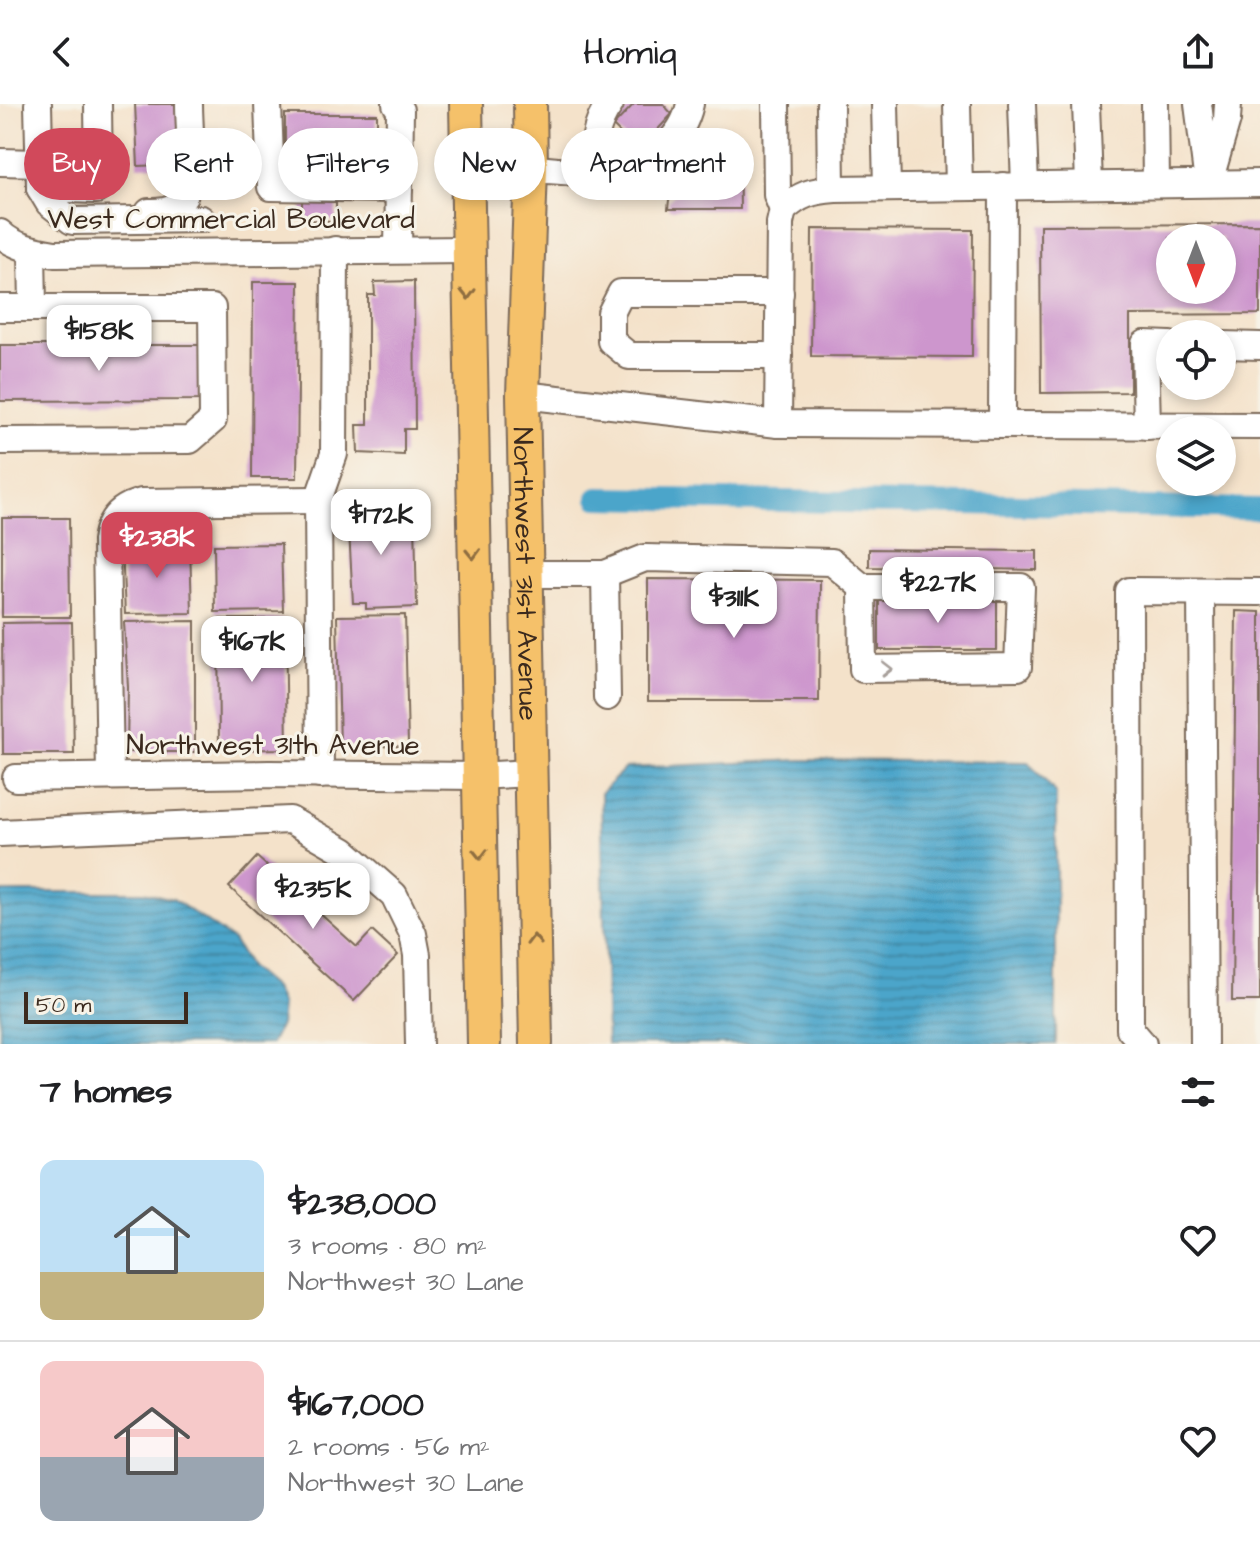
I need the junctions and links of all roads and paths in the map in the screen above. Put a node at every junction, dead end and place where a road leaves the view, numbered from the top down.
1 (38, 104) edge
2 (98, 104) edge
3 (189, 104) edge
4 (202, 104) edge
5 (268, 104) edge
6 (396, 104) edge
7 (466, 104) edge
8 (530, 104) edge
9 (610, 104) edge
10 (690, 104) edge
11 (776, 104) edge
12 (830, 104) edge
13 (885, 104) edge
14 (957, 104) edge
15 (1022, 104) edge
16 (1086, 104) edge
17 (1155, 104) edge
18 (1198, 104) edge
19 (1228, 104) edge
20 (38, 128) edge
21 (98, 128) edge
22 (400, 128) edge
23 (530, 128) edge
24 (597, 128) edge
25 (681, 128) edge
26 (0, 162) edge
27 (24, 170) edge
28 (1209, 182) junction
29 (1156, 183) junction
30 (1260, 183) edge
31 (1089, 184) junction
32 (1014, 186) junction
33 (278, 187) edge
34 (959, 187) junction
35 (887, 188) junction
36 (831, 189) junction
37 (48, 200) edge
38 (66, 200) edge
39 (399, 200) edge
40 (530, 200) edge
41 (783, 210) junction
42 (201, 219) junction
43 (0, 233) edge
44 (32, 250) junction
45 (335, 250) junction
46 (398, 250) junction
47 (467, 250) junction
48 (200, 252) junction
49 (780, 293) junction
50 (33, 307) junction
51 (0, 308) edge
52 (1156, 344) edge
53 (1236, 345) edge
54 (1260, 346) edge
55 (779, 356) junction
56 (523, 395) junction
57 (778, 424) junction
58 (1002, 425) junction
59 (1147, 426) junction
60 (1260, 426) edge
61 (0, 441) edge
62 (318, 500) junction
63 (526, 574) junction
64 (605, 574) junction
65 (862, 587) junction
66 (1201, 592) junction
67 (1260, 592) edge
68 (607, 697) dead end
69 (530, 773) junction
70 (110, 775) junction
71 (320, 775) junction
72 (478, 776) junction
73 (16, 778) dead end
74 (0, 833) edge
75 (419, 1044) edge
76 (484, 1044) edge
77 (536, 1044) edge
78 (1143, 1044) edge
79 (1204, 1044) edge

1 - 20 street
2 - 21 street
3 - 38 street
4 - 42 street
5 - 33 street
6 - 22 street
7 - 47 main road, Northwest 31st Avenue
8 - 23 main road, Northwest 31st Avenue
9 - 24 street
10 - 25 street
11 - 41 street
12 - 36 street
13 - 35 street
14 - 34 street
15 - 32 street
16 - 31 street
17 - 29 street
18 - 28 street
19 - 28 street
26 - 27 street
28 - 29 street
28 - 30 street
29 - 31 street
31 - 32 street
32 - 34 street
32 - 58 street
34 - 35 street
35 - 36 street
36 - 41 street
37 - 42 street
39 - 46 street
40 - 56 main road, Northwest 31st Avenue
41 - 49 street
42 - 48 street
43 - 44 street, West Commercial Boulevard
44 - 48 street, West Commercial Boulevard
44 - 50 street
45 - 46 street, West Commercial Boulevard
45 - 48 street, West Commercial Boulevard
45 - 62 street
46 - 47 street, West Commercial Boulevard
47 -> 72 main road, Northwest 31st Avenue
49 - 55 street
49 - 55 street
50 - 51 street
50 - 61 street
52 - 59 street
53 - 54 street
55 - 57 street
56 - 57 street
56 - 63 main road, Northwest 31st Avenue
57 - 58 street
58 - 59 street
59 - 60 street
62 - 70 street
62 - 71 street
63 - 64 street
63 - 69 main road, Northwest 31st Avenue
64 - 65 street
64 - 68 street
65 -> 65 street
66 - 67 street
66 - 78 street
66 - 79 street
69 - 72 street, Northwest 31th Avenue
77 -> 69 main road, Northwest 31st Avenue
70 - 71 street, Northwest 31th Avenue
70 - 73 street, Northwest 31th Avenue
71 - 72 street, Northwest 31th Avenue
72 -> 76 main road, Northwest 31st Avenue
74 - 75 street

